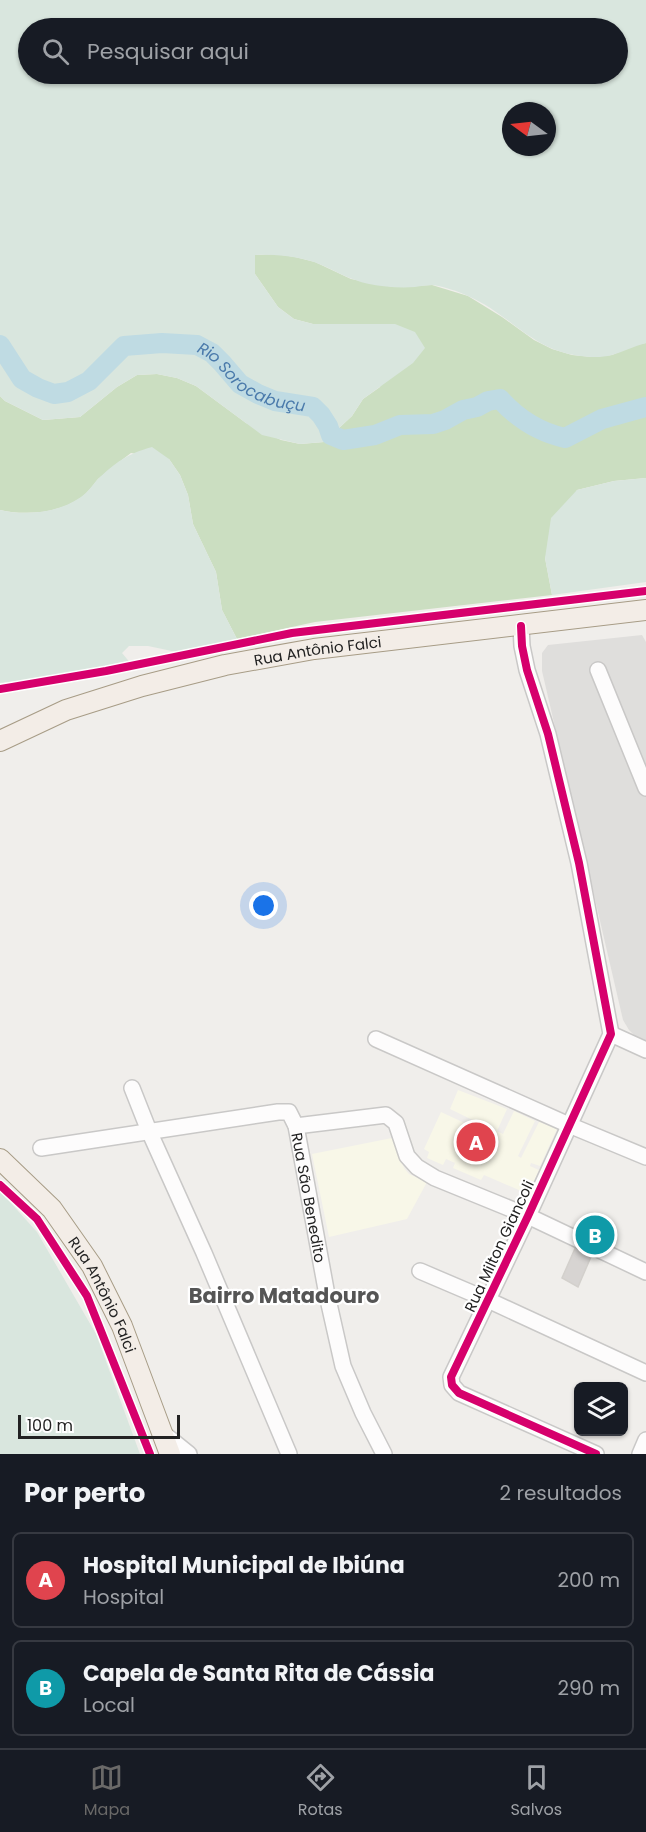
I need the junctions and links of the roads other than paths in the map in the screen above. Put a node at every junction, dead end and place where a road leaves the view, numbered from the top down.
1 (646, 610) edge
2 (522, 626) junction
3 (598, 670) dead end
4 (0, 741) edge
5 (646, 788) edge
6 (611, 1034) junction
7 (376, 1039) dead end
8 (646, 1050) edge
9 (132, 1088) dead end
10 (569, 1125) junction
11 (296, 1126) junction
12 (149, 1131) junction
13 (41, 1148) dead end
14 (646, 1157) edge
15 (0, 1159) edge
16 (528, 1216) junction
17 (420, 1271) dead end
18 (646, 1272) edge
19 (488, 1300) junction
20 (646, 1373) edge
21 (163, 1433) junction
22 (646, 1440) edge
23 (170, 1454) edge
24 (189, 1454) edge
25 (289, 1454) edge
26 (384, 1454) edge
27 (596, 1454) edge
28 (640, 1454) edge

1 - 2 main road, Rua Antônio Falci
2 - 4 main road, Rua Antônio Falci
2 - 6 street
3 - 5 street
6 - 8 street
6 - 10 street, Rua Milton Giancoli
7 - 10 street
9 - 12 street
10 - 14 street
10 - 16 street, Rua Milton Giancoli
11 - 12 street, Rua São Benedito
11 - 16 street
11 - 26 street, Rua São Benedito
12 - 13 street
12 - 25 street
15 - 21 main road, Rua Antônio Falci
16 - 18 street
16 - 19 street, Rua Milton Giancoli
17 - 19 street
19 - 20 street
19 - 27 street, Rua Milton Giancoli
21 - 23 main road, Rua Antônio Falci
21 - 24 street
22 - 28 street

